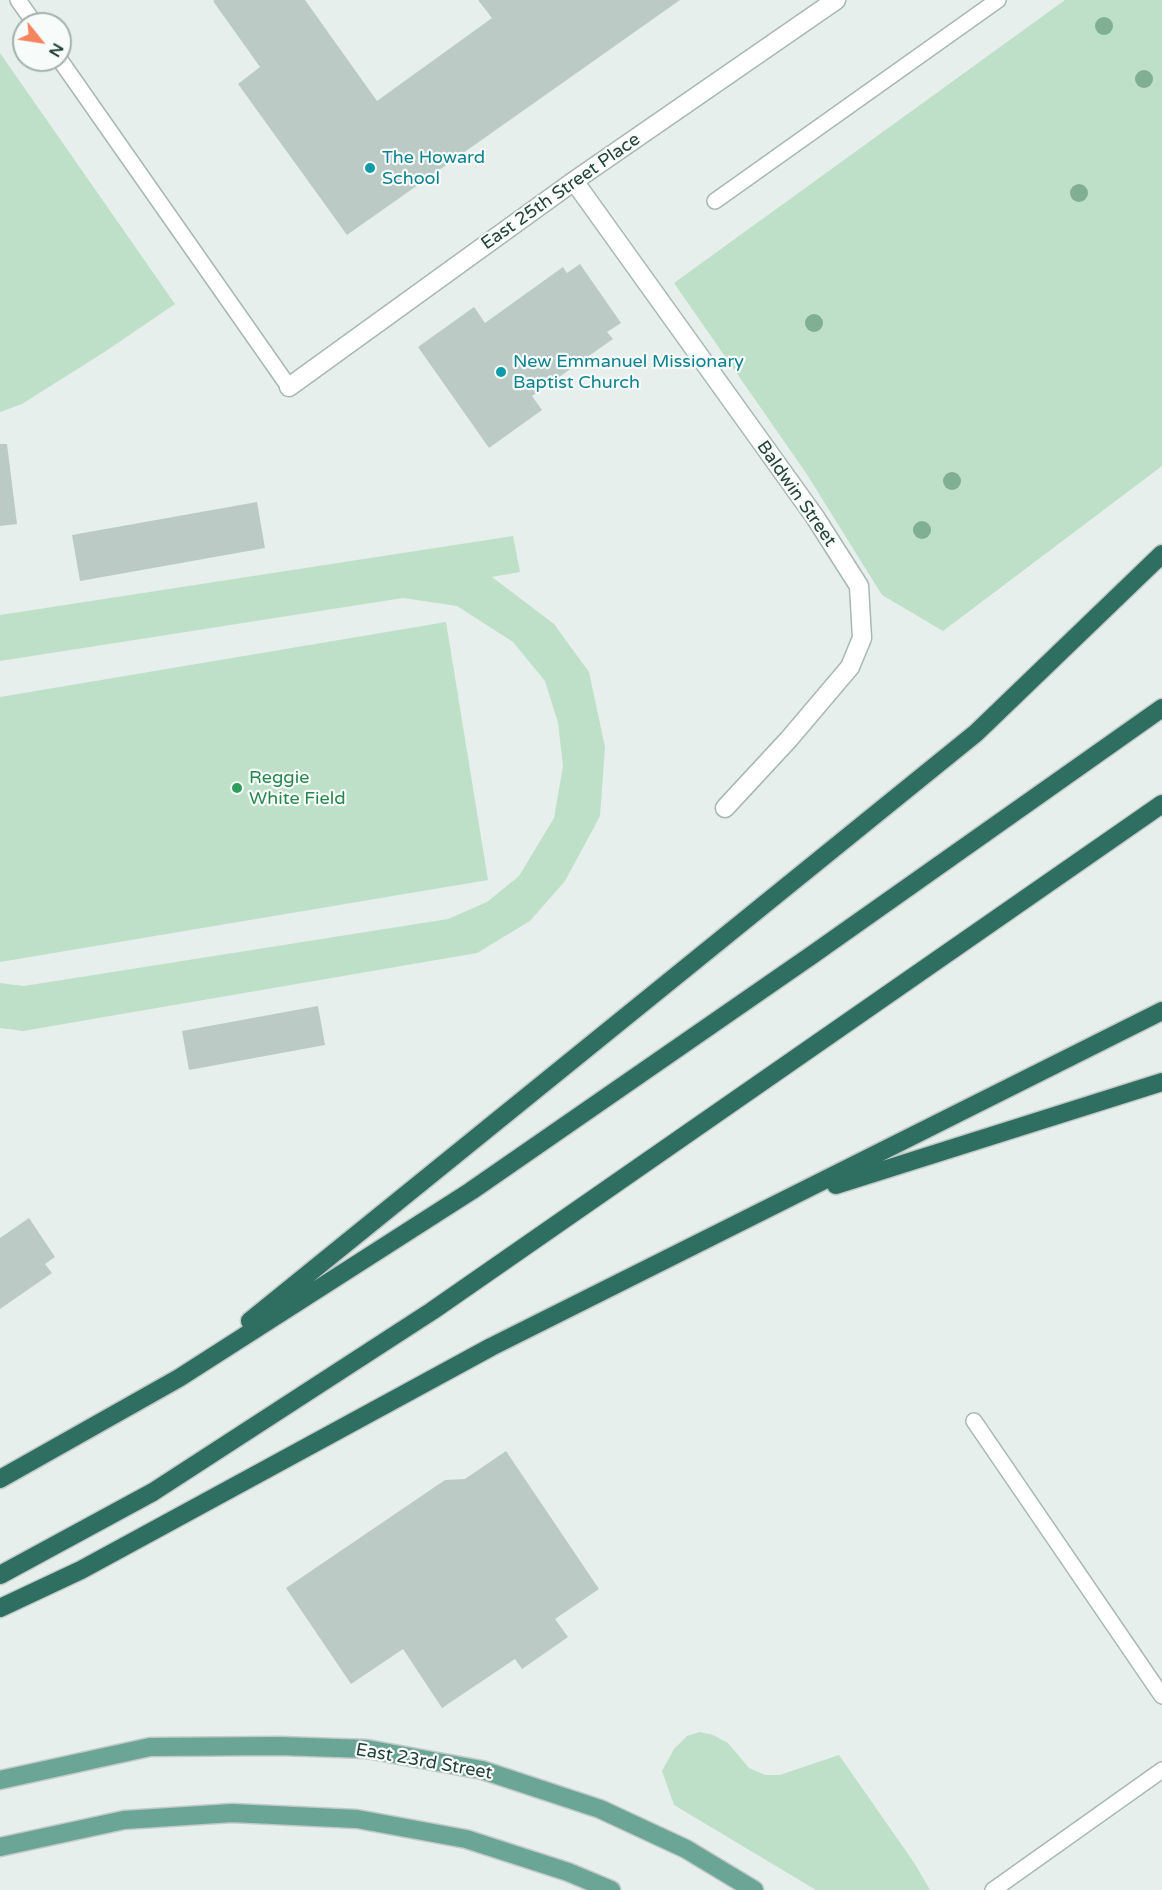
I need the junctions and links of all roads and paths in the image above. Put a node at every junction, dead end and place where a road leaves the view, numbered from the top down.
1 (836, 0) edge
2 (998, 0) edge
3 (68, 72) edge
4 (574, 181) junction
5 (715, 201) dead end
6 (289, 387) joint
7 (1162, 554) edge
8 (1162, 708) edge
9 (1162, 804) edge
10 (725, 808) dead end
11 (1162, 1011) edge
12 (1162, 1082) edge
13 (786, 1200) junction
14 (179, 1378) junction
15 (974, 1421) dead end
16 (0, 1479) edge
17 (0, 1575) edge
18 (0, 1608) edge
19 (1162, 1696) edge
20 (1162, 1770) edge
21 (0, 1780) edge
22 (0, 1847) edge
23 (611, 1890) edge
24 (754, 1890) edge
25 (993, 1890) edge

1 - 4 street, East 25th Street Place
2 - 5 lane
3 - 6 lane
4 - 6 street, East 25th Street Place
4 - 10 street, Baldwin Street
7 - 14 highway
8 - 14 highway
9 - 17 highway
11 - 13 highway
12 - 13 highway
13 - 18 highway
14 - 16 highway
15 - 19 lane
20 - 25 lane
21 - 24 main road, East 23rd Street
22 - 23 main road

